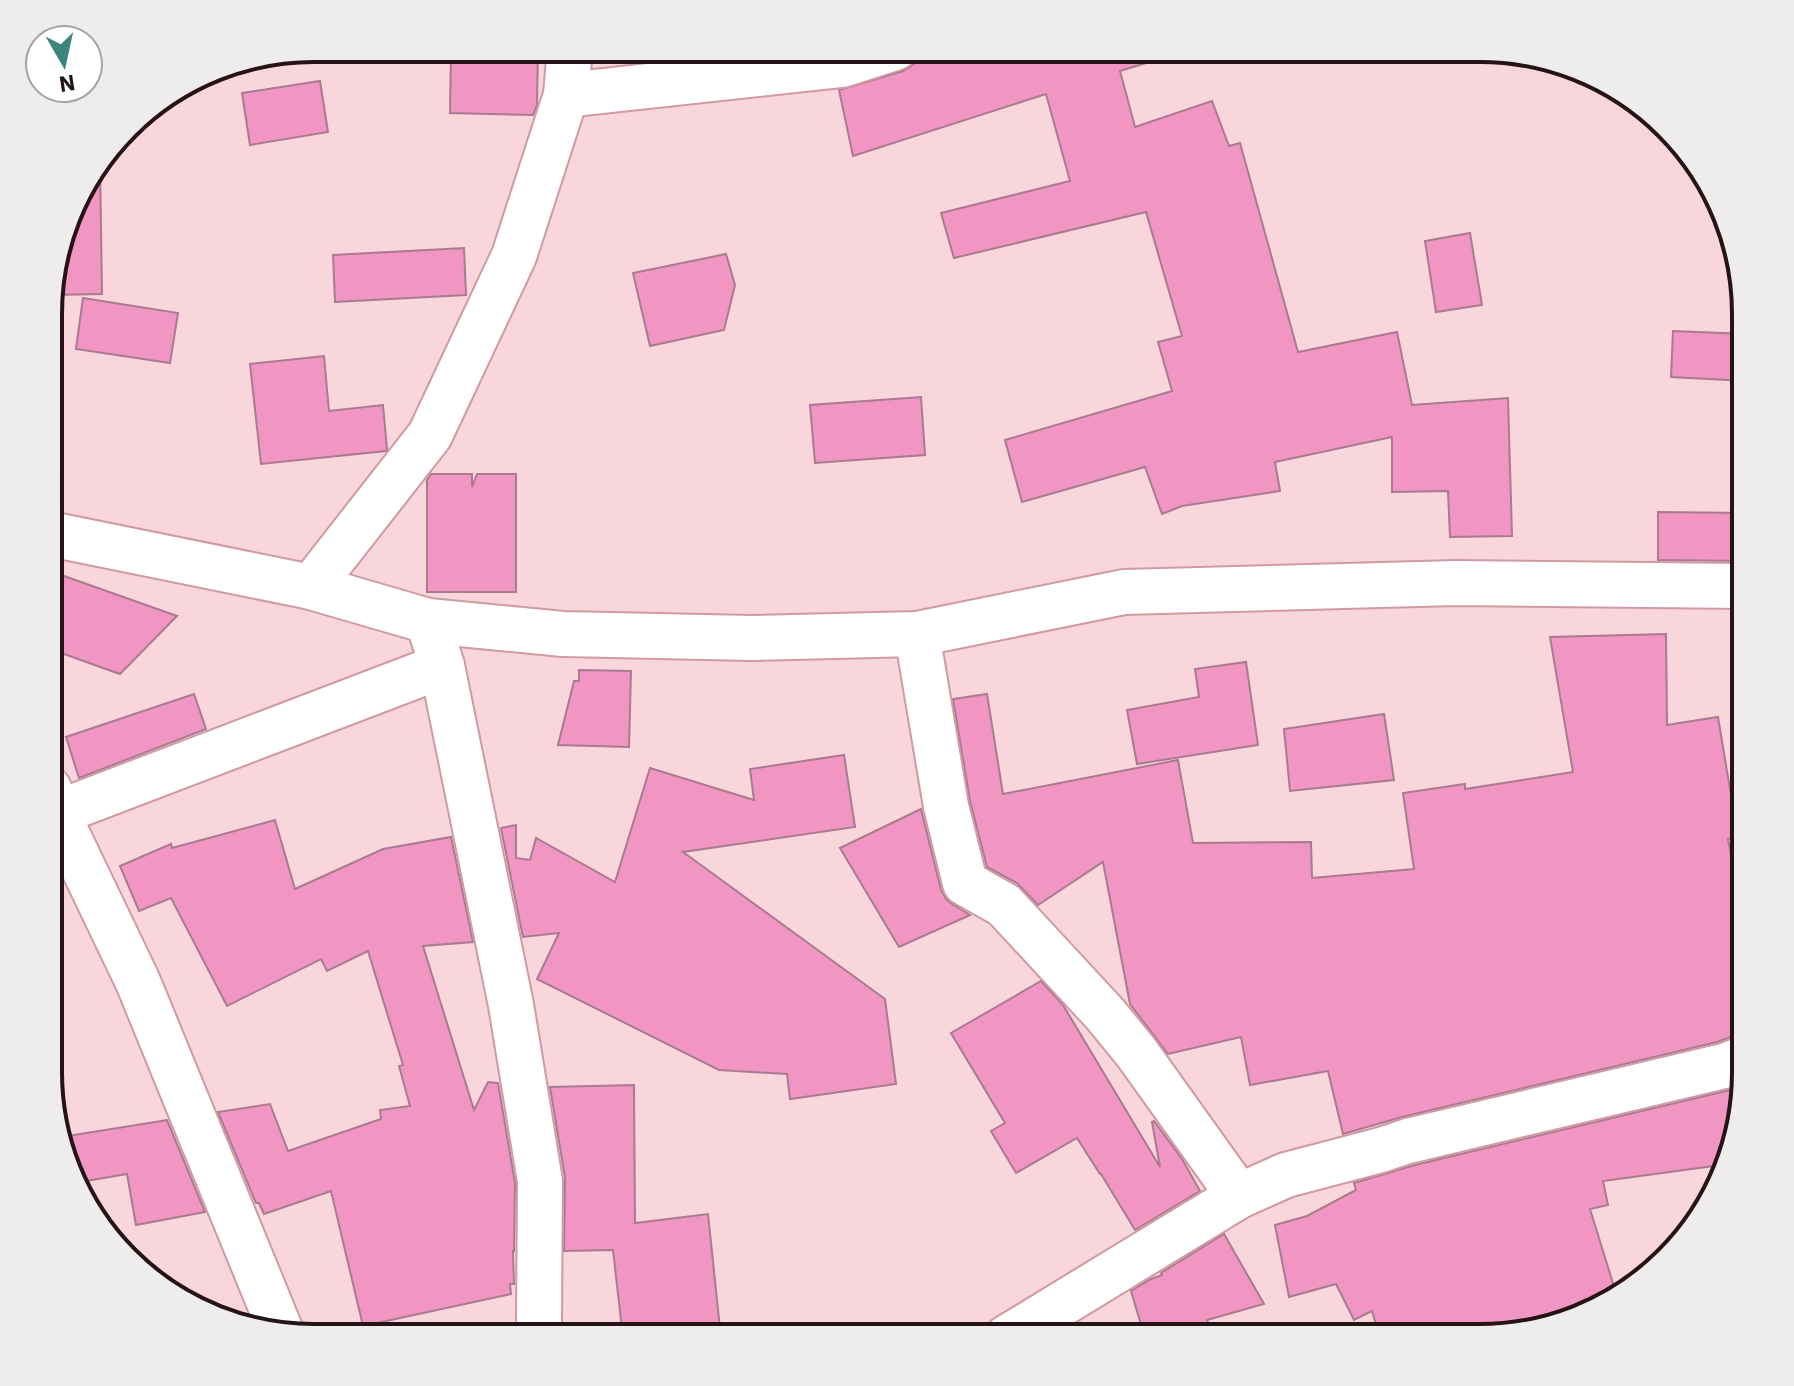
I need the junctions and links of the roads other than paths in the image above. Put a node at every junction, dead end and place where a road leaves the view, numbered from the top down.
1 (569, 62) edge
2 (850, 62) edge
3 (566, 95) junction
4 (62, 536) edge
5 (1732, 586) edge
6 (311, 587) junction
7 (428, 621) junction
8 (917, 634) junction
9 (442, 666) junction
10 (63, 804) edge
11 (63, 830) edge
12 (1731, 1063) edge
13 (1239, 1196) junction
14 (262, 1318) edge
15 (539, 1323) edge
16 (1030, 1324) edge

1 - 3 street
2 - 3 street
3 - 6 street
4 - 6 street
5 - 8 street
6 - 7 street
7 - 8 street
7 - 9 street
8 - 13 street
9 - 10 street
9 - 15 street
11 - 14 street
12 - 13 street
13 - 16 street

